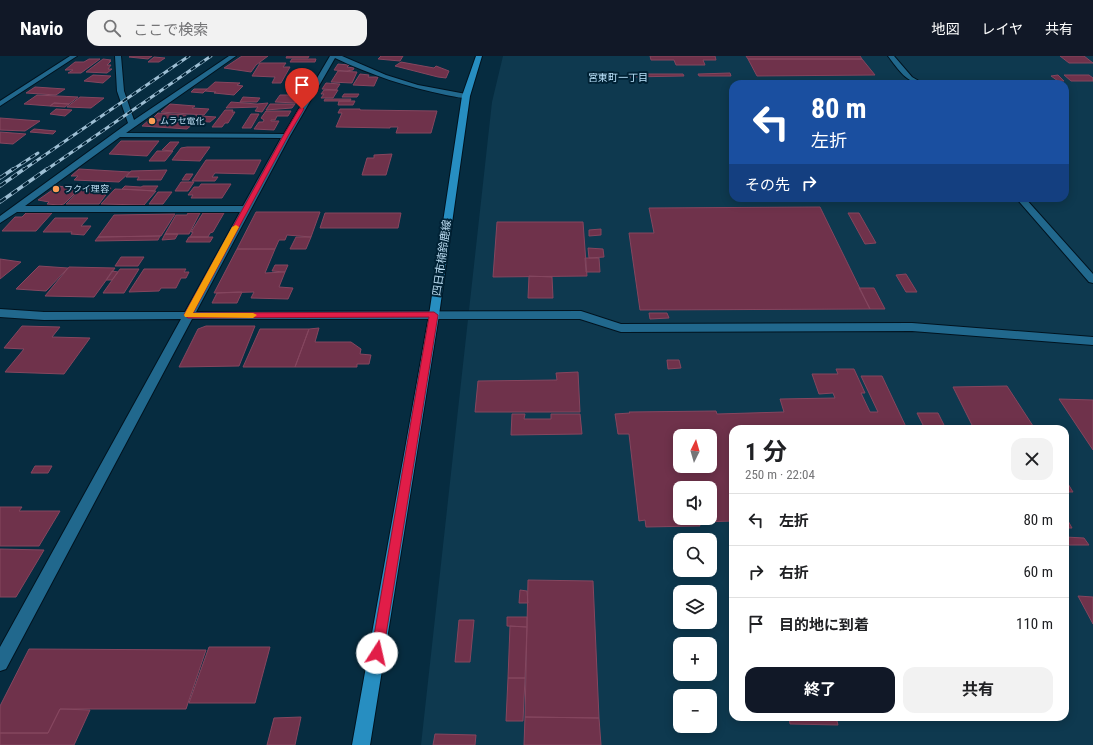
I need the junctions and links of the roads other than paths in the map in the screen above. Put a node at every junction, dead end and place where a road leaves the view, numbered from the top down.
1 (74, 56) edge
2 (118, 56) edge
3 (233, 56) edge
4 (333, 56) edge
5 (337, 56) edge
6 (479, 56) edge
7 (891, 56) edge
8 (914, 80) edge
9 (466, 96) junction
10 (0, 104) edge
11 (132, 124) junction
12 (118, 135) junction
13 (286, 136) junction
14 (1024, 202) edge
15 (15, 209) junction
16 (246, 209) junction
17 (0, 220) edge
18 (1093, 280) edge
19 (0, 313) edge
20 (188, 315) junction
21 (434, 315) junction
22 (1093, 341) edge
23 (0, 663) edge
24 (361, 745) edge

1 - 10 street
2 - 11 street
3 - 11 street
4 - 13 street
5 - 9 street
6 - 9 main road, 四日市楠鈴鹿線
7 - 8 street
9 - 21 main road, 四日市楠鈴鹿線
11 - 12 street
12 - 13 street
12 - 15 street
13 - 16 street
14 - 18 street
15 - 16 street
15 - 17 street
16 - 20 street
19 - 20 street
20 - 21 street
20 - 23 street
21 - 22 street
21 - 24 main road, 四日市楠鈴鹿線

